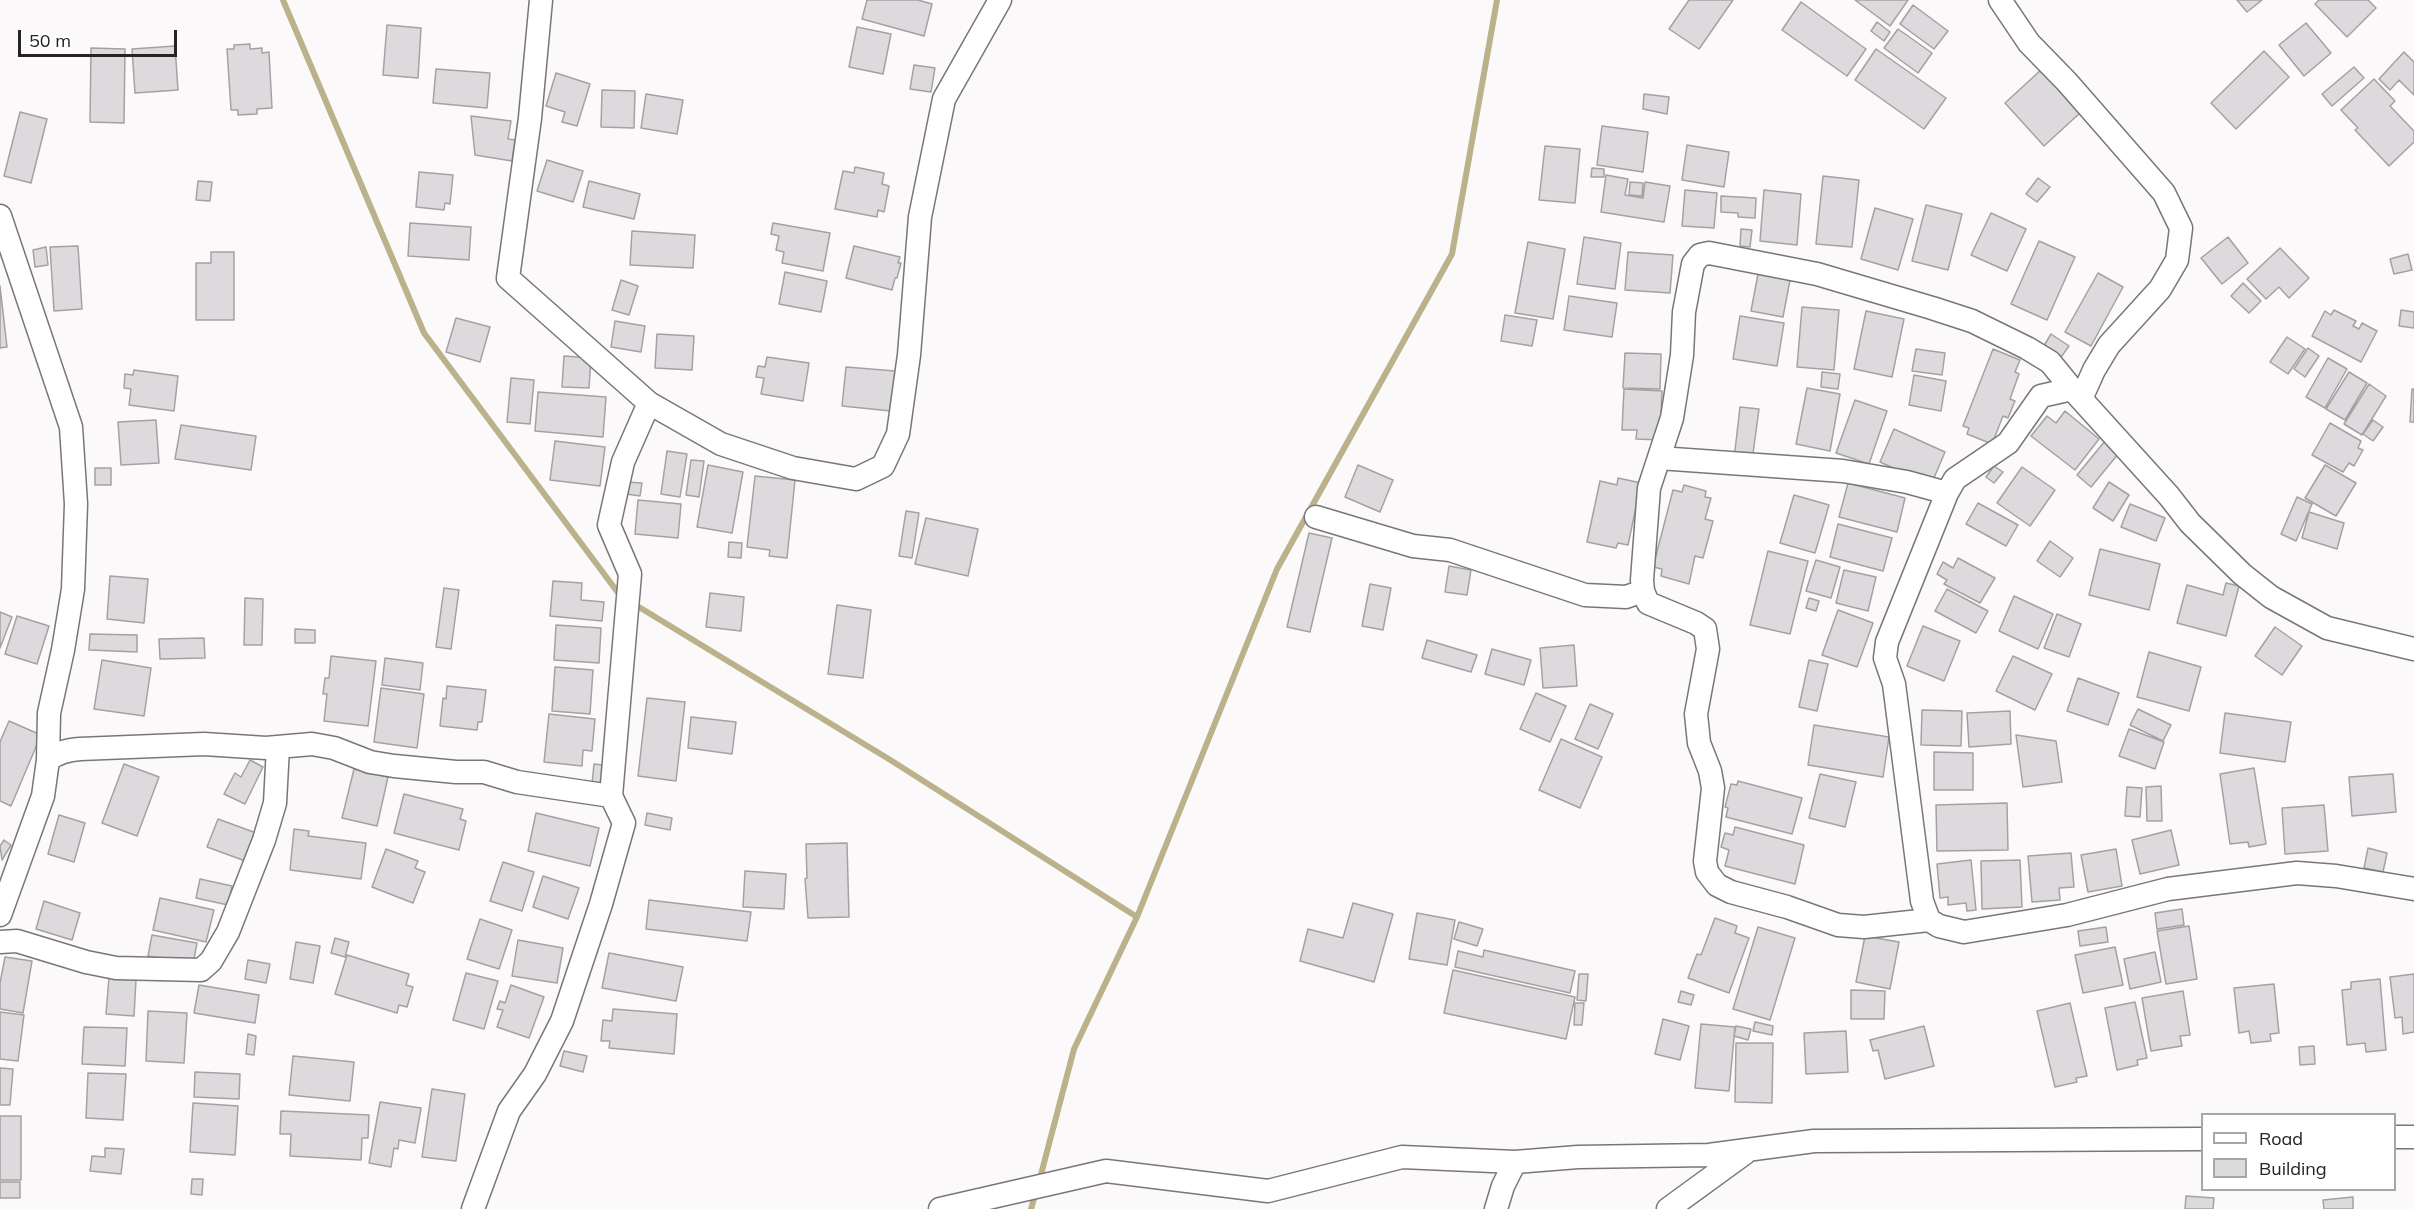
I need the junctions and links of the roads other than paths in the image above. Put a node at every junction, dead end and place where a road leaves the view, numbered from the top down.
1 (541, 0) edge
2 (1000, 0) edge
3 (2000, 0) edge
4 (0, 216) edge
5 (4, 240) edge
6 (2076, 394) junction
7 (649, 403) junction
8 (1659, 458) junction
9 (1947, 494) junction
10 (1316, 516) dead end
11 (1643, 591) junction
12 (2414, 649) edge
13 (278, 747) junction
14 (48, 760) junction
15 (611, 796) junction
16 (2414, 889) edge
17 (0, 915) edge
18 (1929, 920) junction
19 (0, 942) edge
20 (2396, 1137) edge
21 (2414, 1137) edge
22 (2201, 1139) edge
23 (1749, 1150) junction
24 (1515, 1162) junction
25 (1268, 1200) edge
26 (473, 1209) edge
27 (940, 1209) edge
28 (1496, 1209) edge
29 (1668, 1209) edge

1 - 7 street
2 - 7 street
3 - 6 street
4 - 5 street
5 - 14 street
6 - 8 street
6 - 9 street
6 - 12 street
7 - 15 street
8 - 9 street
8 - 11 street
9 - 18 street
10 - 11 street
11 - 18 street
13 - 14 street
13 - 15 street
13 - 19 street
14 - 17 street
15 - 26 street
16 - 18 street
20 - 21 street
22 - 23 street
23 - 24 street
23 - 29 street
24 - 25 street
24 - 28 street
25 - 27 street

